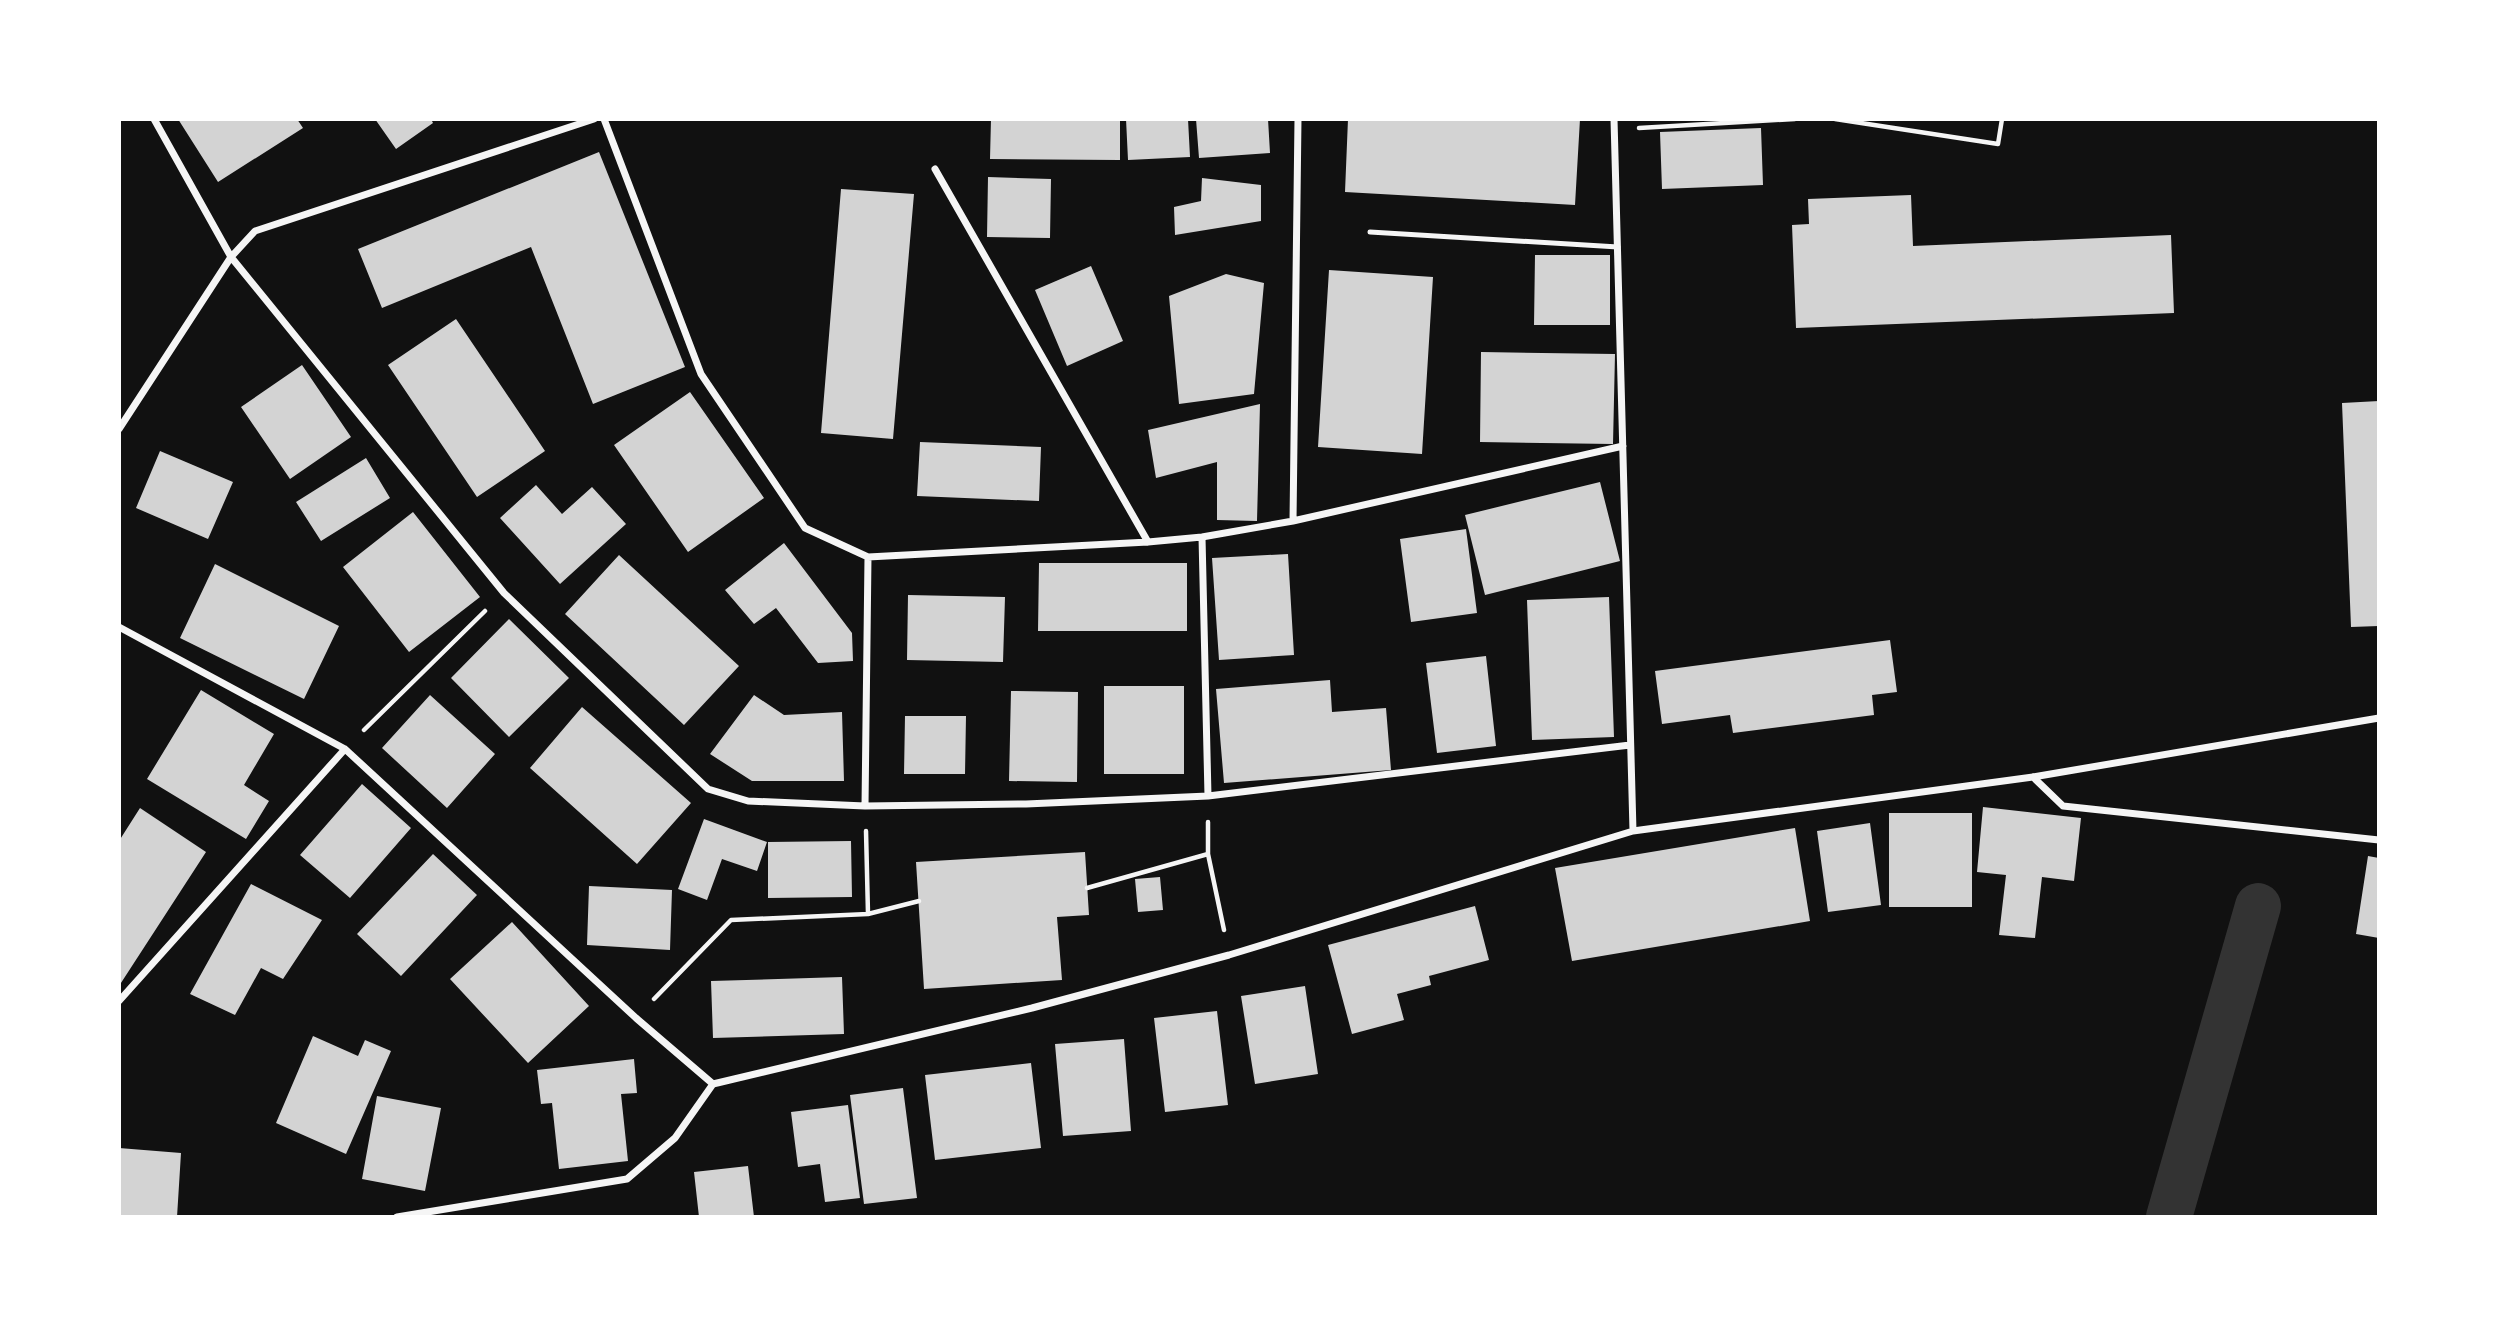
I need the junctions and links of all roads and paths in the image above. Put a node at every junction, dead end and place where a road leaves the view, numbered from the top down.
1 (154, 119) edge
2 (594, 119) edge
3 (604, 119) edge
4 (1298, 119) edge
5 (1614, 119) edge
6 (1796, 119) edge
7 (1836, 119) edge
8 (2002, 119) edge
9 (1615, 129) junction
10 (935, 169) dead end
11 (1370, 232) dead end
12 (1618, 247) junction
13 (231, 257) junction
14 (119, 429) edge
15 (1623, 446) junction
16 (1293, 521) junction
17 (1202, 537) junction
18 (1148, 542) junction
19 (868, 557) junction
20 (503, 593) junction
21 (119, 627) edge
22 (2379, 718) edge
23 (1630, 745) junction
24 (345, 749) junction
25 (2033, 777) junction
26 (1208, 796) junction
27 (865, 806) junction
28 (1633, 831) junction
29 (866, 840) dead end
30 (2379, 840) edge
31 (1208, 854) junction
32 (1087, 888) dead end
33 (919, 901) dead end
34 (868, 914) junction
35 (1229, 955) junction
36 (119, 1001) edge
37 (636, 1018) junction
38 (713, 1084) junction
39 (397, 1217) edge

1 - 13 street
2 - 13 street
3 - 19 street
4 - 16 street
5 - 9 street
6 - 9 path
7 - 8 path
9 - 12 street
10 - 18 street
11 - 12 lane
12 - 15 street
13 - 14 street
13 - 20 street
15 - 16 street
15 - 23 street
16 - 17 street
17 - 18 street
17 - 26 street
18 - 19 street
19 - 27 street
20 - 24 path
20 - 27 street
21 - 24 street
22 - 25 street
23 - 26 street
23 - 28 street
24 - 36 street
24 - 37 street
25 - 28 street
25 - 30 street
26 - 27 street
26 - 31 path
28 - 35 street
29 - 34 path
31 - 32 path
31 - 35 path
33 - 34 path
34 - 37 path
35 - 38 street
37 - 38 street
38 - 39 street

